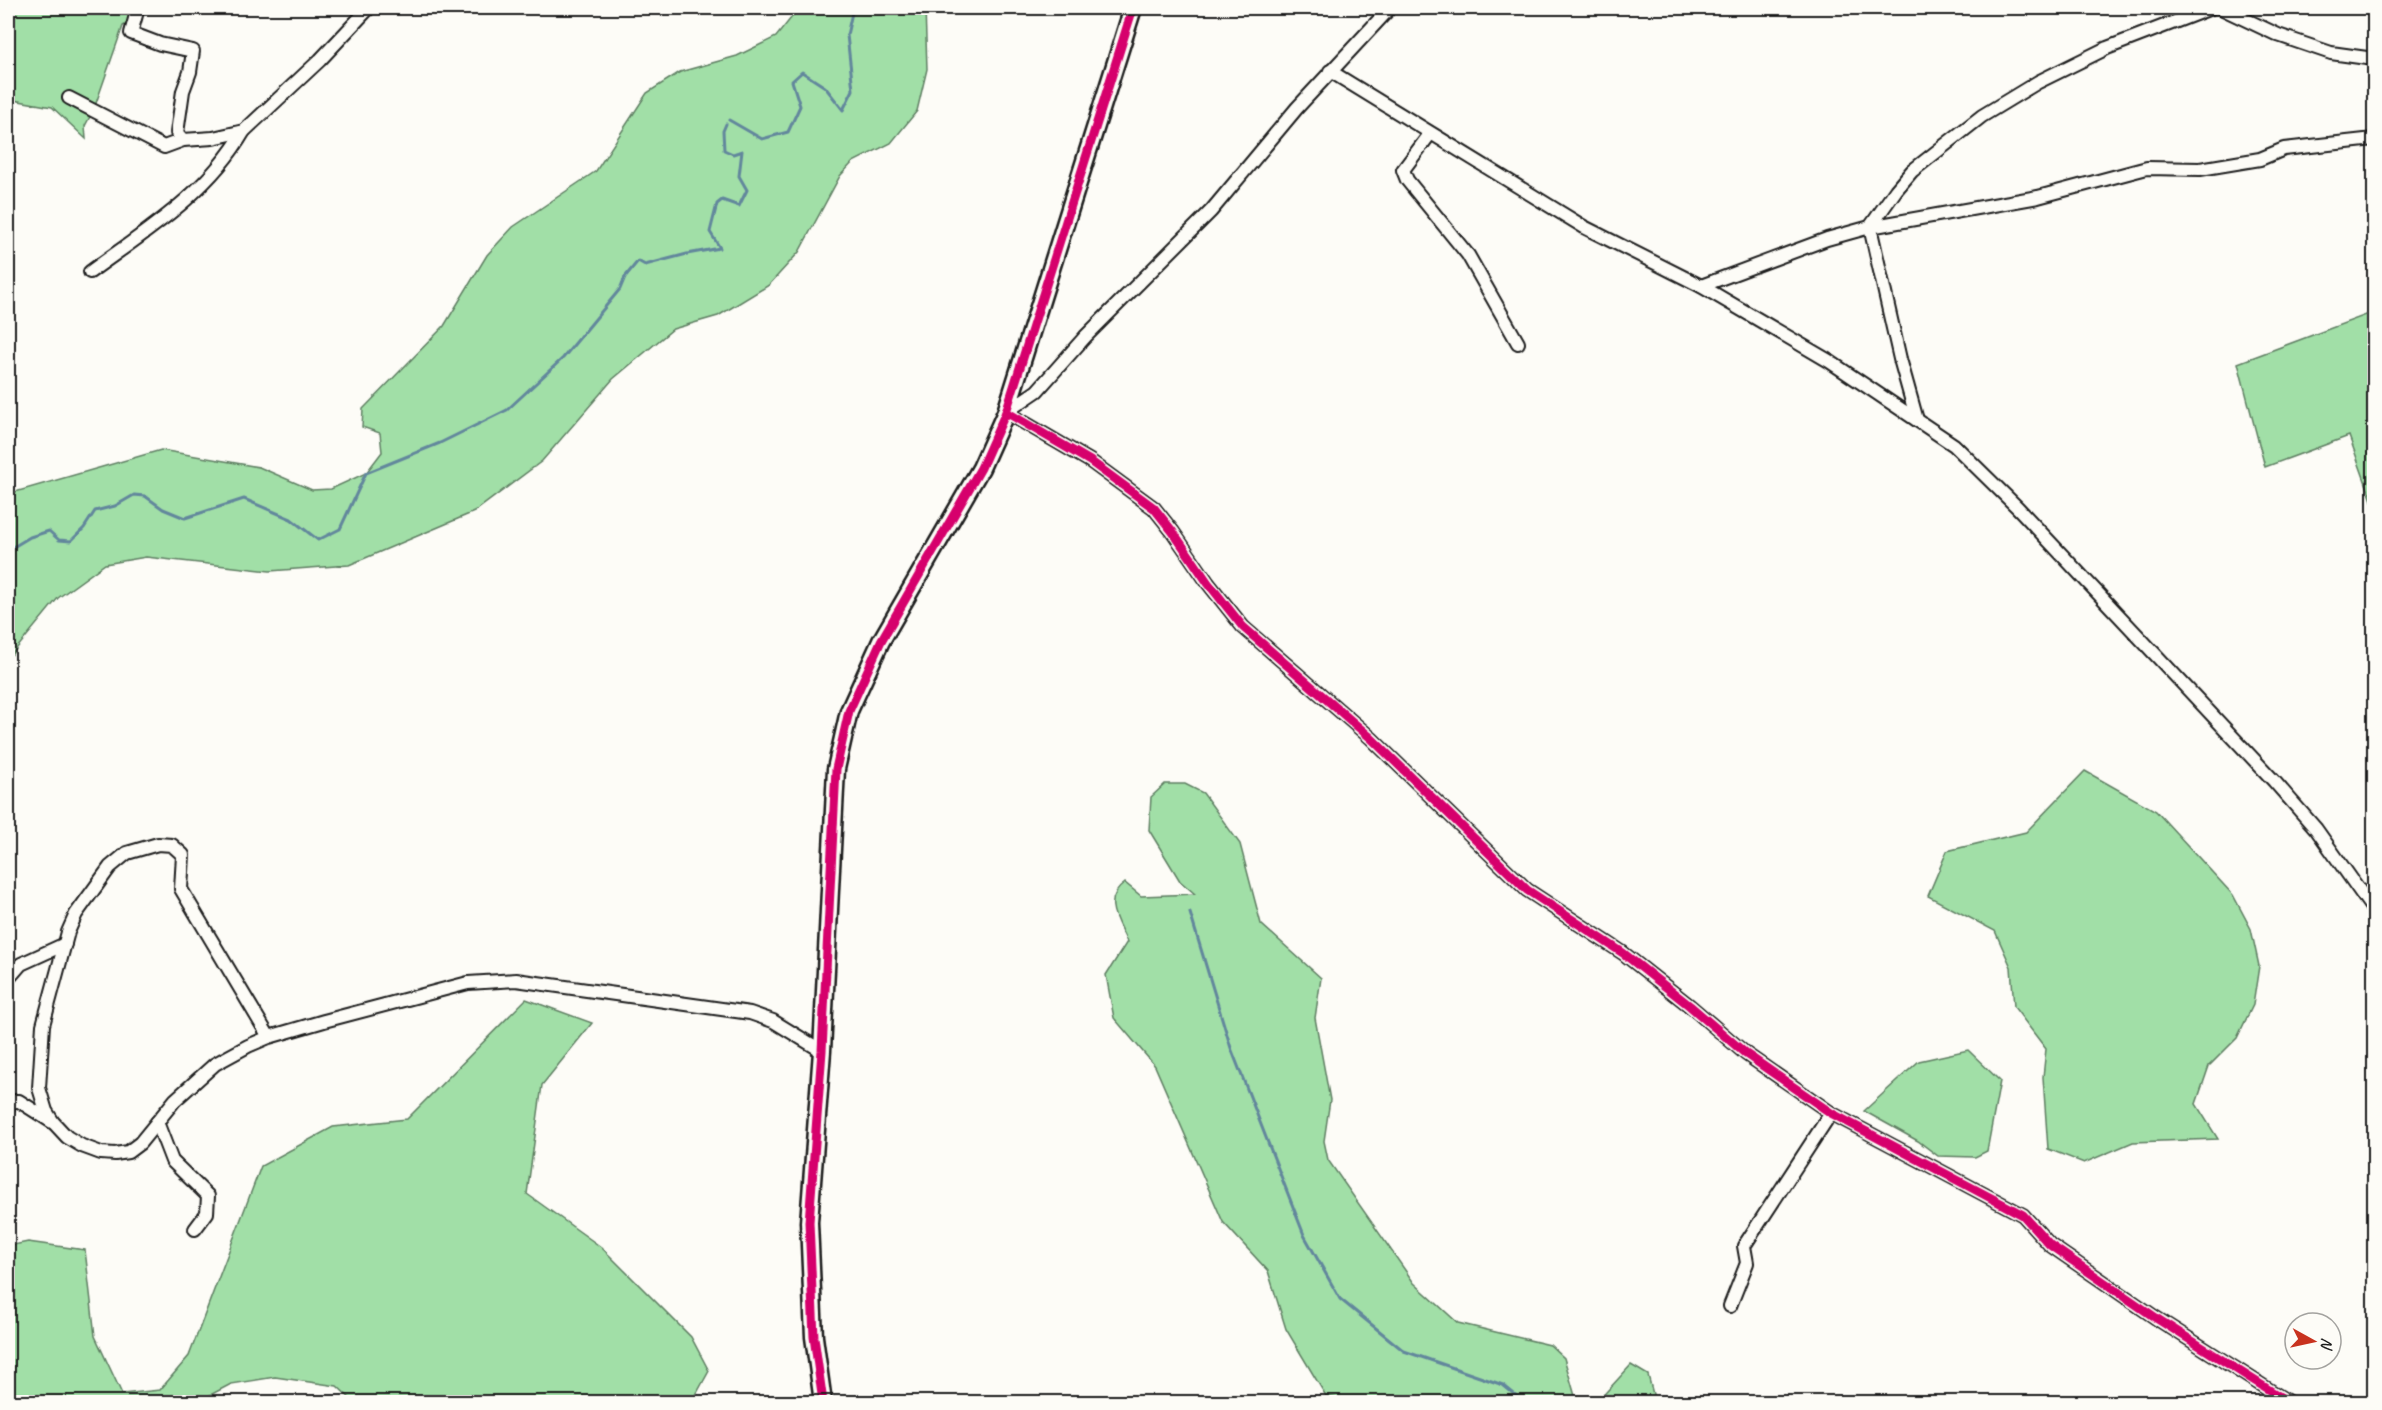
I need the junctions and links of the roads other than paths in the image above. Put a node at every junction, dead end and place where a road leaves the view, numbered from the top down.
1 (138, 8) edge
2 (369, 8) edge
3 (1133, 8) edge
4 (1390, 8) edge
5 (2211, 8) edge
6 (2221, 8) edge
7 (2374, 59) edge
8 (1330, 71) junction
9 (69, 98) dead end
10 (244, 131) junction
11 (1430, 134) junction
12 (2374, 139) edge
13 (183, 140) junction
14 (1870, 227) junction
15 (90, 272) dead end
16 (1701, 286) junction
17 (1518, 343) dead end
18 (1006, 412) junction
19 (1917, 420) junction
20 (2374, 911) edge
21 (64, 944) junction
22 (8, 979) edge
23 (269, 1037) junction
24 (822, 1051) junction
25 (9, 1102) edge
26 (1831, 1113) junction
27 (53, 1122) junction
28 (157, 1122) junction
29 (195, 1228) dead end
30 (1730, 1306) dead end
31 (823, 1402) edge
32 (2288, 1402) edge

1 - 13 street
2 - 10 street
3 - 18 street
4 - 8 street
5 - 14 street
6 - 7 street
8 - 11 street
8 - 18 street
9 - 13 street
10 - 13 street
10 - 15 street
11 - 16 street
11 - 17 street
12 - 14 street
14 - 16 street
14 - 19 street
16 - 19 street
18 - 24 street
18 - 26 street
19 - 20 street
21 - 22 street
21 - 23 street
21 - 27 street
23 - 24 street
23 - 28 street
24 - 31 street
25 - 27 street
26 - 30 street
26 - 32 street
27 - 28 street
28 - 29 street

